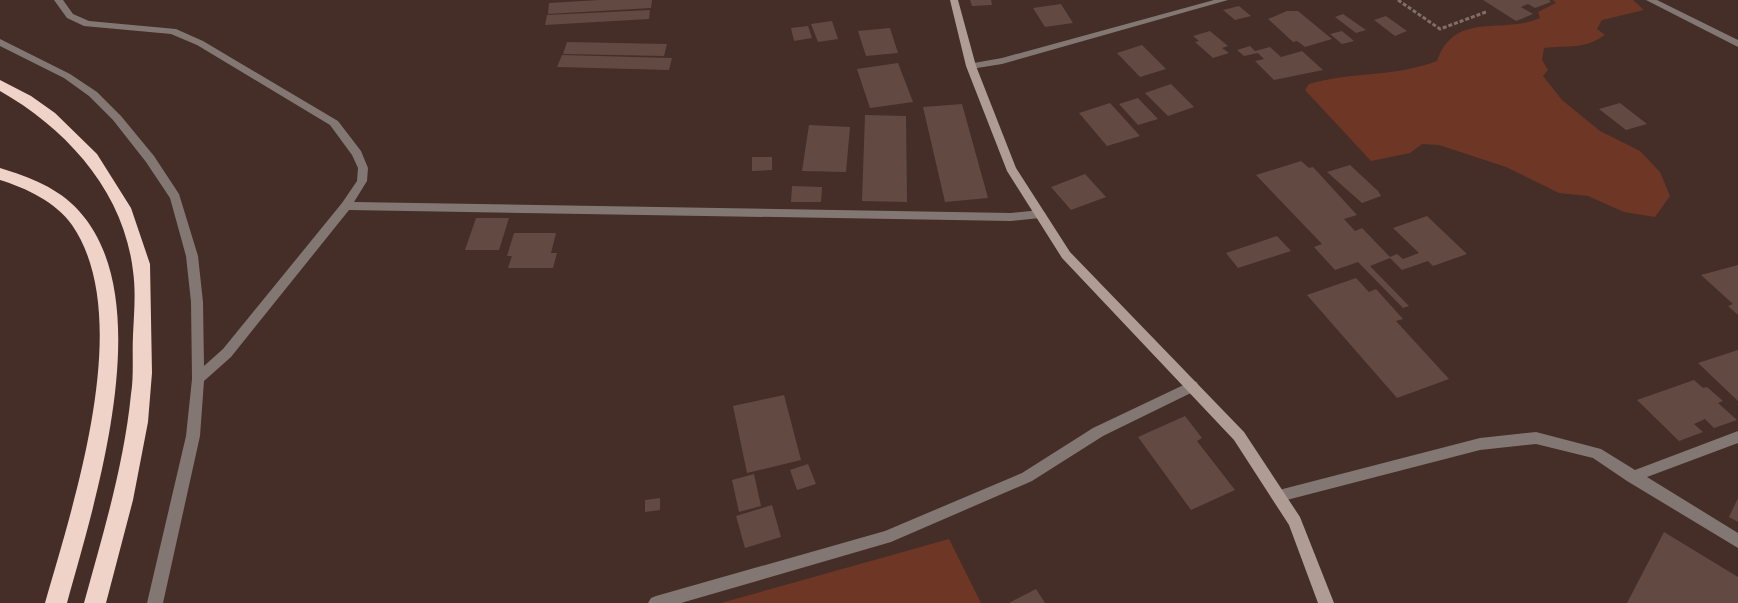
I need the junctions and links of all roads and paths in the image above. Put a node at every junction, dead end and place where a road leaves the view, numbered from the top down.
1 (58, 0) edge
2 (954, 0) edge
3 (1224, 0) edge
4 (1398, 0) edge
5 (1650, 0) edge
6 (1486, 12) dead end
7 (0, 42) edge
8 (1738, 44) edge
9 (971, 66) junction
10 (0, 85) edge
11 (0, 174) edge
12 (346, 206) junction
13 (1040, 214) junction
14 (198, 379) junction
15 (1192, 386) junction
16 (1738, 437) edge
17 (1632, 477) junction
18 (1279, 496) junction
19 (1738, 541) edge
20 (56, 603) edge
21 (95, 603) edge
22 (155, 603) edge
23 (656, 603) edge
24 (1326, 603) edge

1 - 12 street
2 - 9 street
3 - 9 street
4 - 6 path
5 - 8 street
7 - 14 street
9 - 13 street
10 - 21 highway
11 - 20 highway
12 - 13 street
12 - 14 street
13 - 15 street
14 - 22 street
15 - 18 street
15 - 23 street
16 - 17 street
17 - 18 street
17 - 19 street
18 - 24 street

